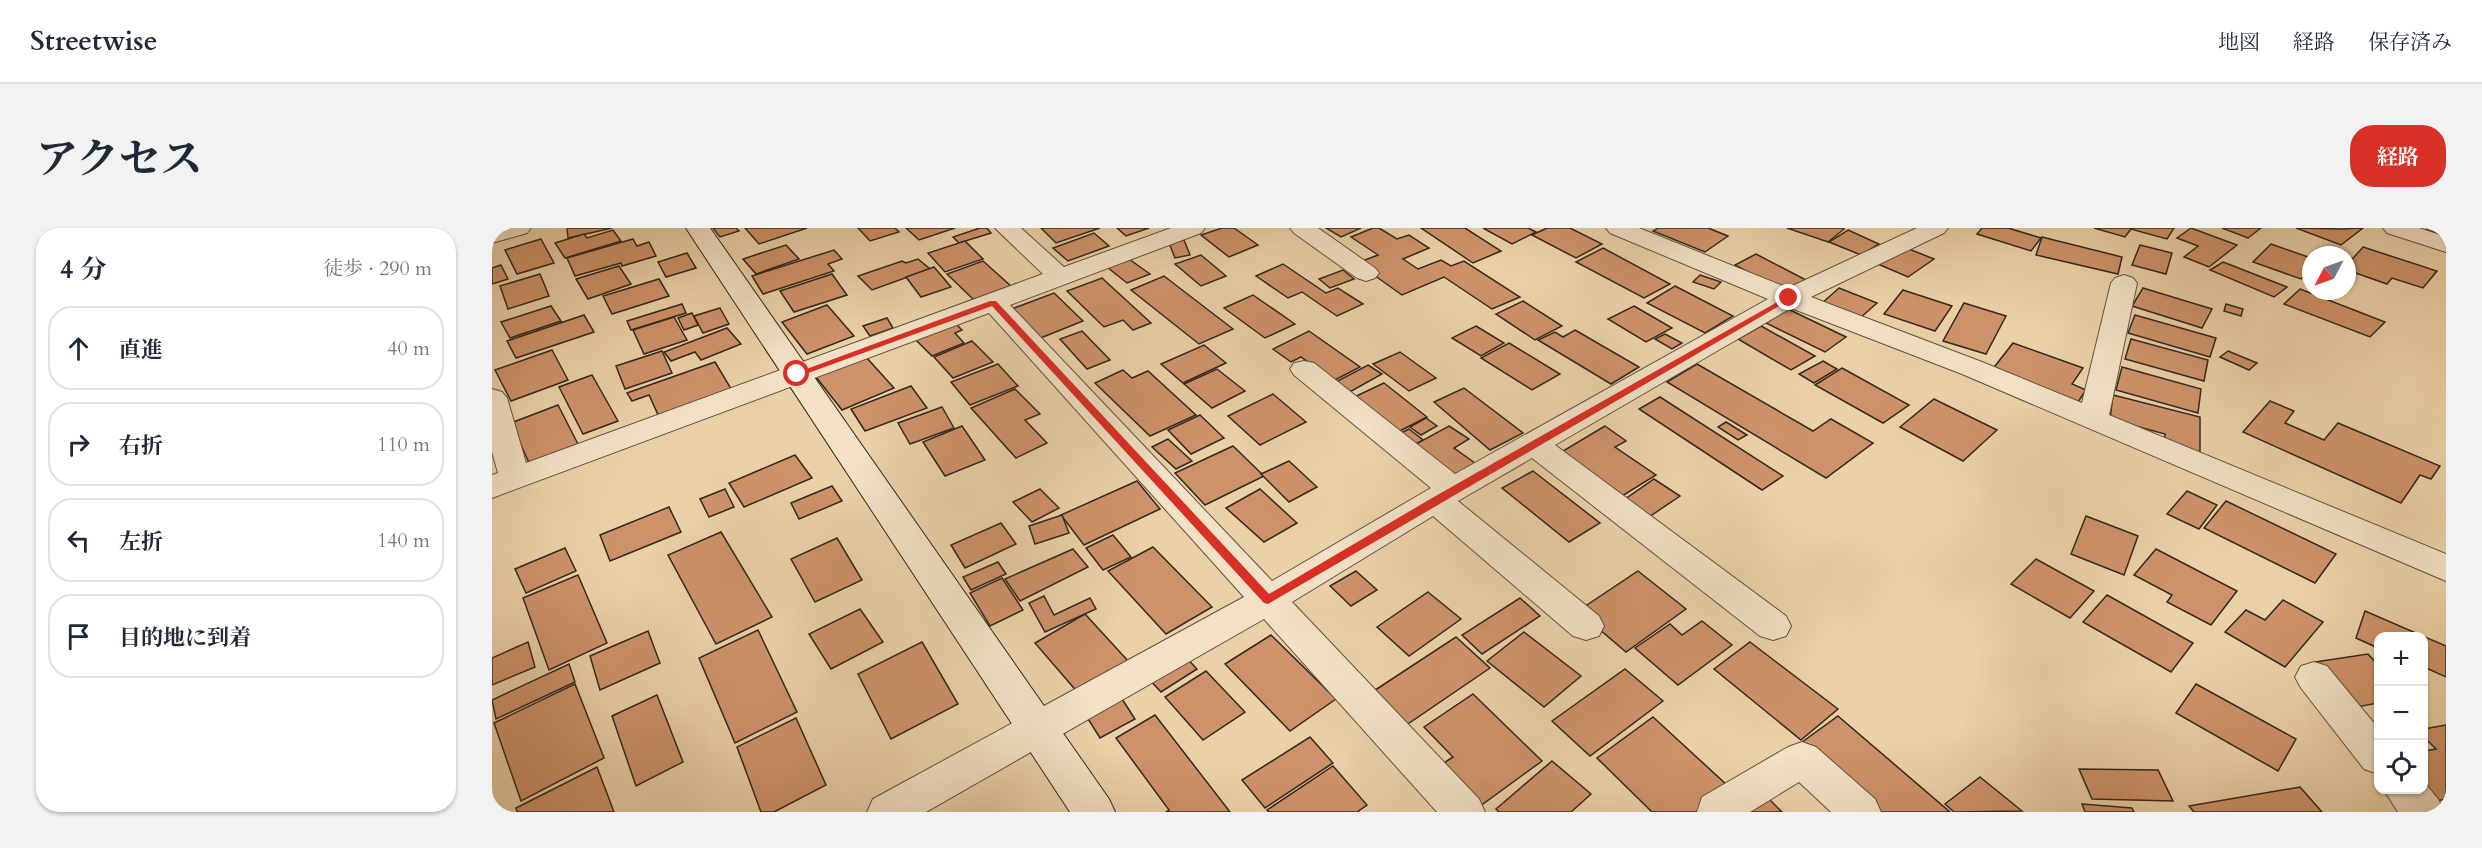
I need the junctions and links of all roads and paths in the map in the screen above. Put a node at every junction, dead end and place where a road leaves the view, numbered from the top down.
1 (519, 228) edge
2 (698, 228) edge
3 (1007, 228) edge
4 (1193, 228) edge
5 (1302, 228) edge
6 (1618, 228) edge
7 (1936, 228) edge
8 (2395, 228) edge
9 (492, 235) edge
10 (2446, 245) edge
11 (1366, 273) dead end
12 (1061, 277) junction
13 (2124, 283) dead end
14 (1789, 298) junction
15 (993, 303) junction
16 (1304, 369) dead end
17 (797, 374) junction
18 (492, 398) edge
19 (2093, 419) junction
20 (1534, 444) junction
21 (503, 483) edge
22 (1445, 495) junction
23 (2446, 568) edge
24 (1268, 600) junction
25 (1586, 626) dead end
26 (1773, 626) dead end
27 (2314, 677) dead end
28 (1037, 728) junction
29 (2374, 751) edge
30 (2409, 794) edge
31 (1717, 810) dead end
32 (888, 812) edge
33 (1094, 812) edge
34 (1464, 812) edge
35 (1860, 812) edge
36 (2423, 812) edge

1 - 9 street
2 - 17 street
3 - 12 street
4 - 12 street
5 - 11 street
6 - 14 street
7 - 14 street
8 - 10 street
12 - 15 street
13 - 19 street
14 - 19 street
14 - 20 street
15 - 17 street
15 - 24 street
16 - 22 street
17 - 21 street
17 - 28 street
18 - 21 street
19 - 23 street
20 - 22 street
20 - 26 street
22 - 24 street
22 - 25 street
24 - 28 street
24 - 34 street
27 - 29 street
28 - 32 street
28 - 33 street
30 - 36 street
31 - 35 street

